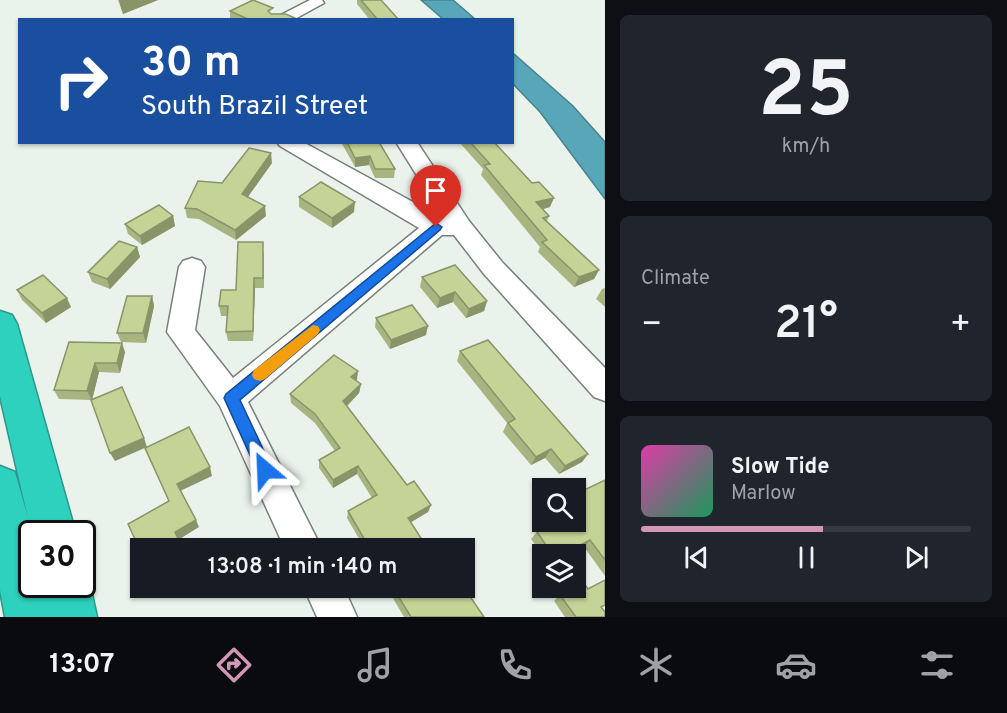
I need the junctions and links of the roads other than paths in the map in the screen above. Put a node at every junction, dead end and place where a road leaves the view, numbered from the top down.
1 (315, 1) edge
2 (283, 18) edge
3 (326, 18) edge
4 (290, 144) edge
5 (407, 144) edge
6 (449, 227) junction
7 (192, 267) dead end
8 (0, 324) edge
9 (605, 388) edge
10 (231, 398) junction
11 (0, 486) edge
12 (50, 520) edge
13 (299, 538) edge
14 (69, 598) edge
15 (328, 598) edge
16 (29, 617) edge
17 (72, 617) edge
18 (338, 617) edge

1 - 2 street
1 - 3 street
4 - 6 street
5 - 6 street
6 - 9 street
6 - 10 street
7 - 10 street
8 - 12 highway
10 - 13 street
11 - 16 highway
14 - 17 highway
15 - 18 street

